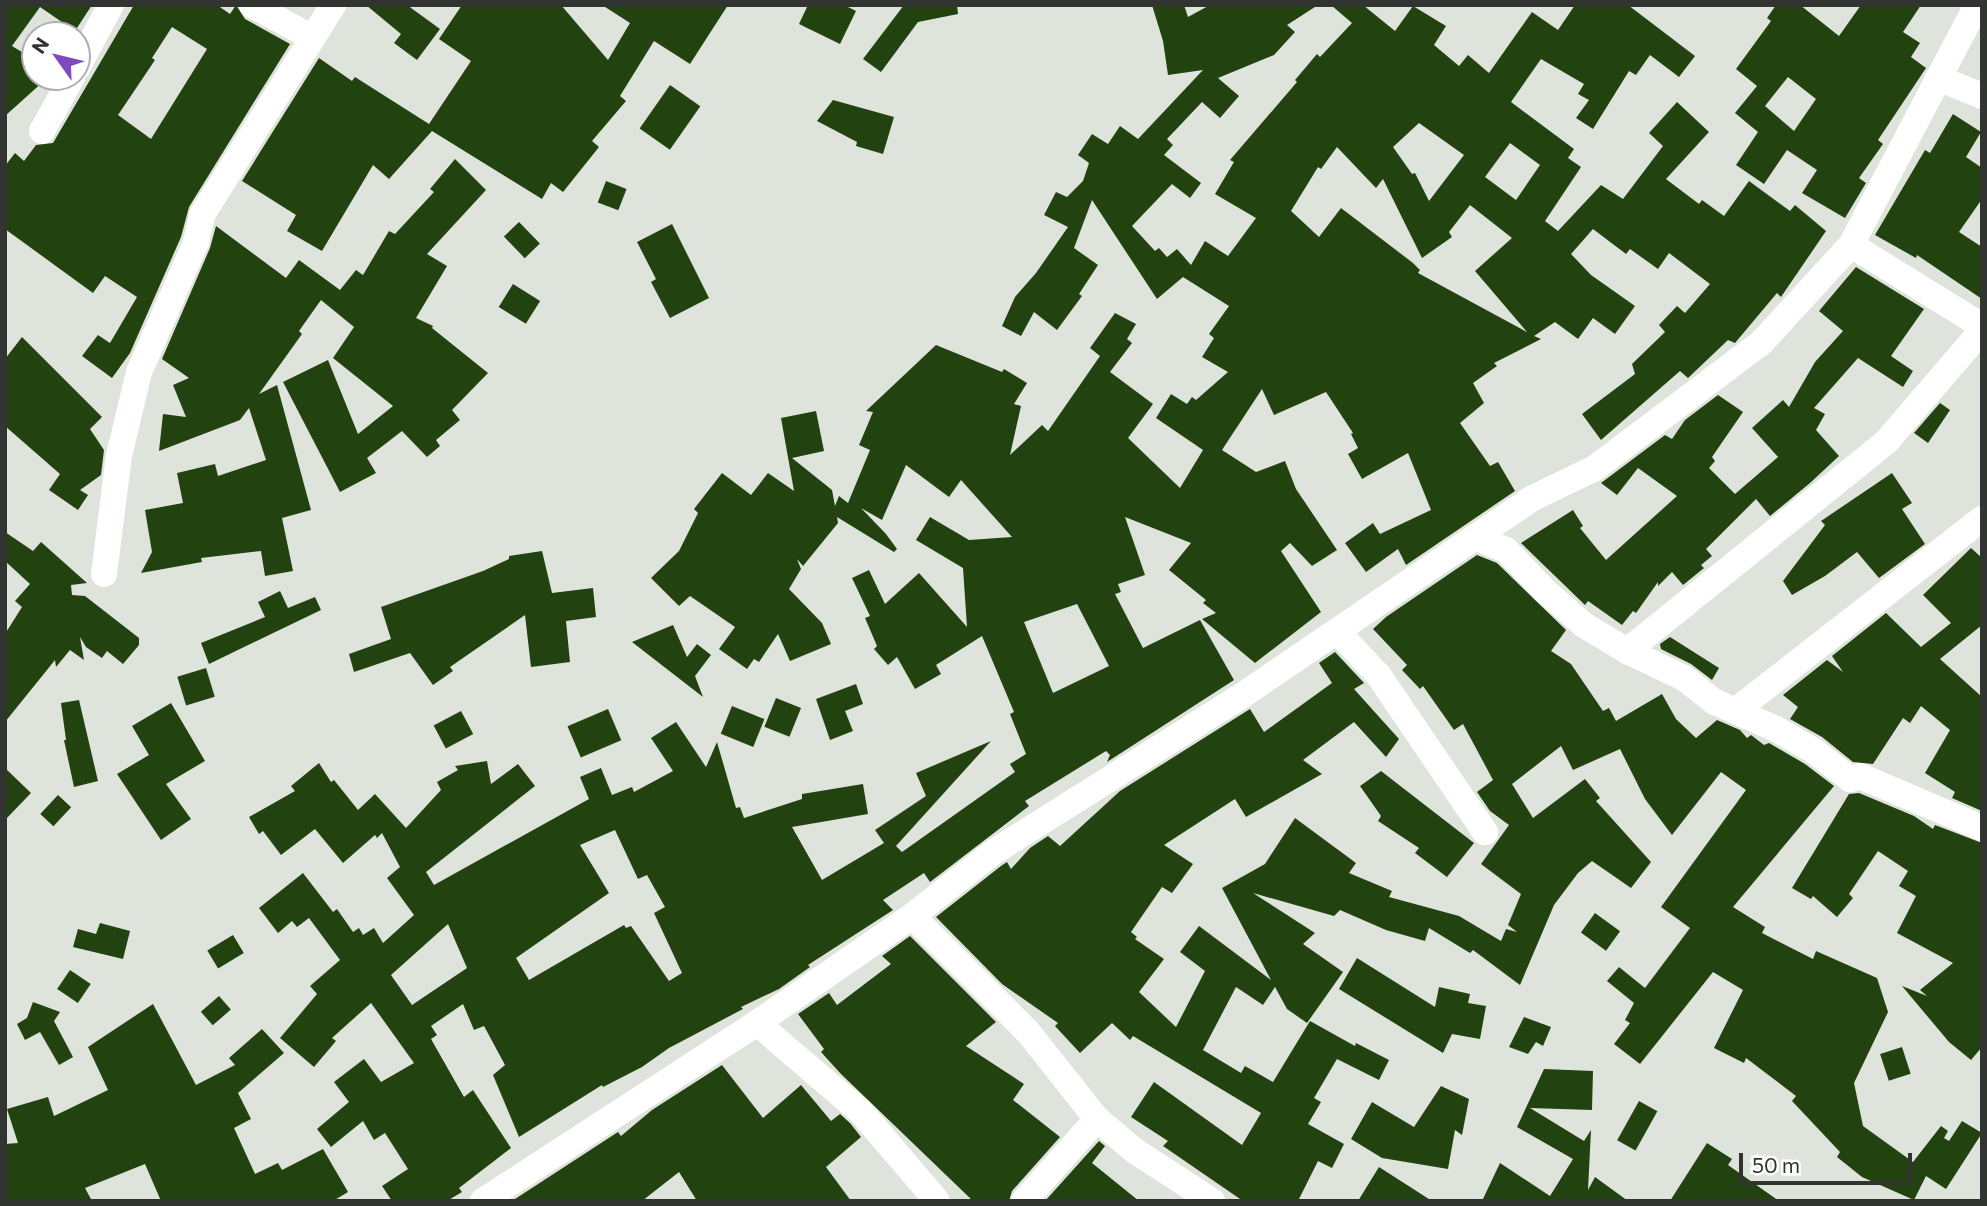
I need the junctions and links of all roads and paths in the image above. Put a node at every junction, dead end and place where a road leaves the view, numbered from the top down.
1 (111, 5) edge
2 (252, 5) edge
3 (333, 5) edge
4 (1977, 5) edge
5 (313, 38) junction
6 (91, 42) edge
7 (1938, 78) junction
8 (64, 91) edge
9 (1982, 96) edge
10 (42, 131) dead end
11 (1851, 245) junction
12 (1982, 328) edge
13 (1982, 519) edge
14 (1475, 537) junction
15 (104, 573) dead end
16 (1336, 631) junction
17 (1627, 651) junction
18 (1735, 711) junction
19 (1982, 828) edge
20 (1485, 832) dead end
21 (912, 916) junction
22 (757, 1024) junction
23 (1097, 1119) junction
24 (483, 1201) edge
25 (937, 1201) edge
26 (1024, 1201) edge
27 (1212, 1201) edge

1 - 6 street
2 - 5 street
3 - 5 street
4 - 7 street
5 - 15 street
7 - 9 street
7 - 11 street
8 - 10 street
11 - 12 street
11 - 14 street
12 - 17 street
13 - 18 street
14 - 16 street
14 - 17 street
16 - 20 street
16 - 21 street
17 - 18 street
18 - 19 street
21 - 22 street
21 - 23 street
22 - 24 street
22 - 25 street
23 - 26 street
23 - 27 street

